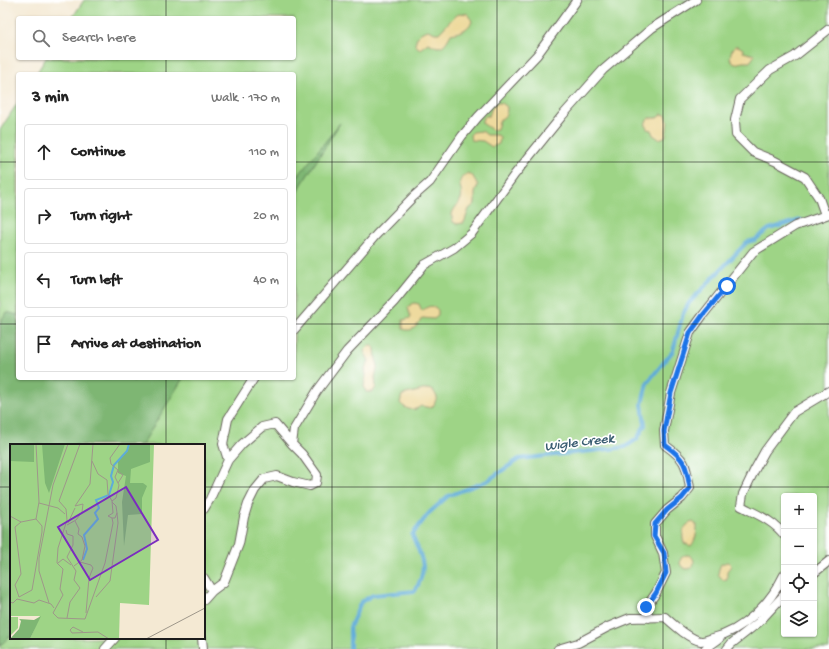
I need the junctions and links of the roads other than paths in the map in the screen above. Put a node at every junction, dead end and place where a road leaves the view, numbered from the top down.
1 (577, 0) edge
2 (696, 0) edge
3 (829, 29) edge
4 (827, 215) edge
5 (296, 328) edge
6 (253, 380) edge
7 (829, 391) edge
8 (292, 444) junction
9 (228, 460) junction
10 (205, 507) edge
11 (781, 531) edge
12 (829, 561) edge
13 (817, 571) edge
14 (205, 580) edge
15 (781, 581) edge
16 (212, 591) junction
17 (781, 598) edge
18 (205, 599) edge
19 (649, 618) junction
20 (726, 635) junction
21 (114, 639) edge
22 (202, 639) edge
23 (105, 649) edge
24 (203, 649) edge
25 (558, 649) edge
26 (705, 649) edge
27 (727, 649) edge

1 - 5 lane
2 - 8 lane
3 - 4 lane
4 - 19 lane
6 - 9 lane
7 - 11 lane
8 - 9 lane
8 - 16 lane
9 - 10 lane
12 - 13 lane
14 - 16 lane
15 - 20 lane
16 - 18 lane
17 - 27 lane
19 - 20 lane
19 - 25 lane
20 - 26 lane
21 - 23 lane
22 - 24 lane

